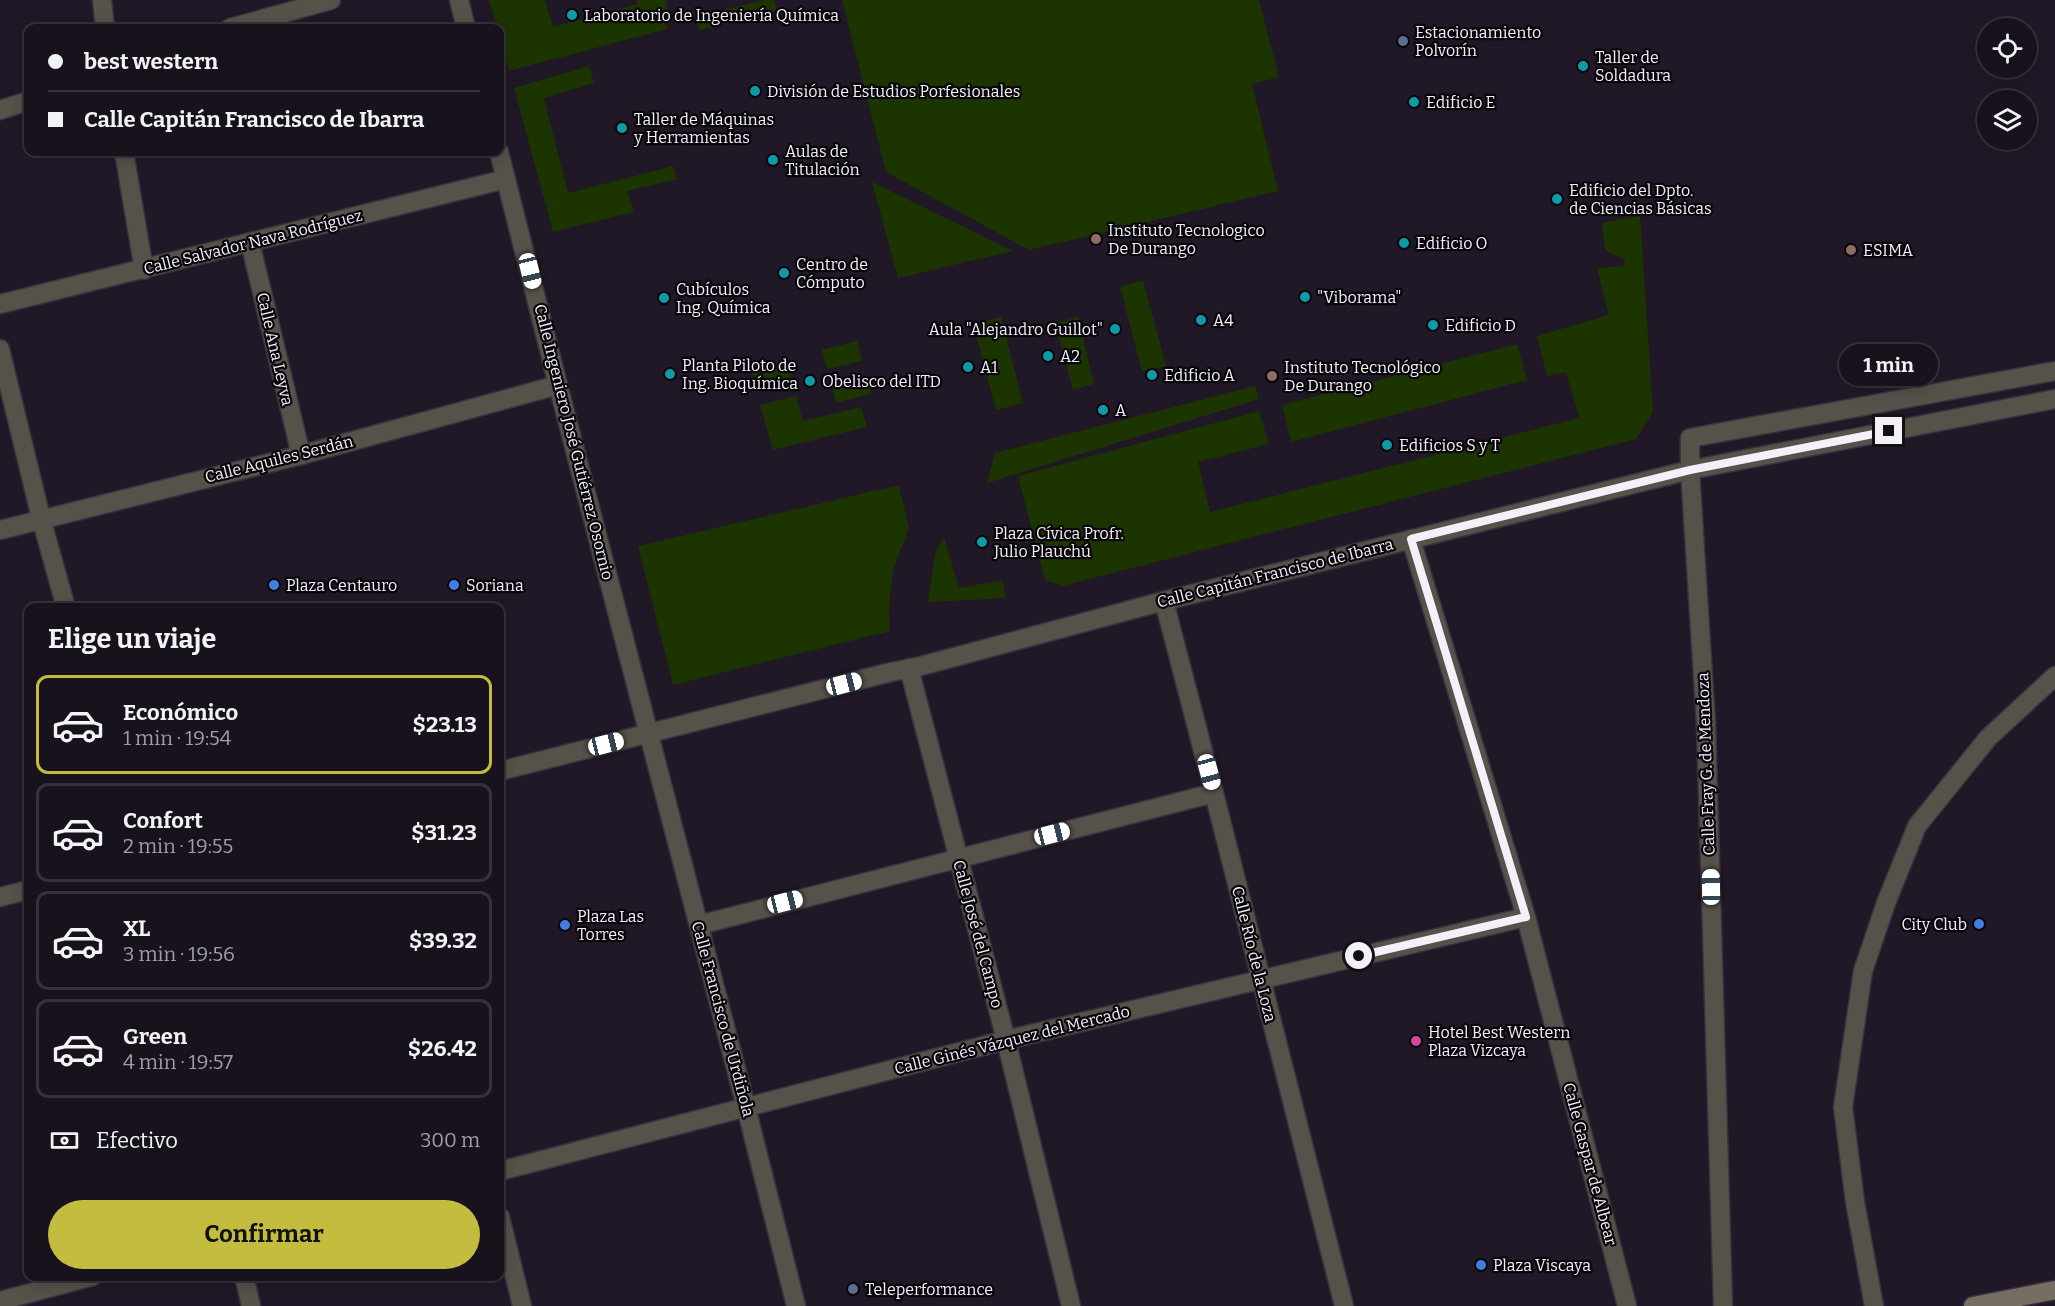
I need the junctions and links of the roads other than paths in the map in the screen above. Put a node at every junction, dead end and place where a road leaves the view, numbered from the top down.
1 (102, 0) edge
2 (331, 0) edge
3 (459, 0) edge
4 (105, 24) edge
5 (244, 24) edge
6 (465, 24) edge
7 (24, 102) edge
8 (0, 110) edge
9 (125, 156) edge
10 (500, 156) edge
11 (506, 179) junction
12 (250, 242) junction
13 (144, 270) junction
14 (0, 304) edge
15 (0, 349) edge
16 (2055, 371) edge
17 (558, 385) junction
18 (2055, 399) edge
19 (301, 455) junction
20 (1690, 470) junction
21 (40, 518) junction
22 (0, 530) edge
23 (1411, 539) junction
24 (1164, 601) junction
25 (65, 603) edge
26 (909, 668) junction
27 (2055, 676) edge
28 (649, 733) junction
29 (504, 770) edge
30 (1214, 793) junction
31 (959, 858) junction
32 (24, 891) edge
33 (0, 897) edge
34 (1526, 917) junction
35 (699, 925) junction
36 (1261, 980) junction
37 (1006, 1040) junction
38 (746, 1107) junction
39 (504, 1170) edge
40 (504, 1233) edge
41 (74, 1281) edge
42 (245, 1281) edge
43 (2055, 1290) edge
44 (2036, 1300) edge
45 (0, 1301) edge
46 (251, 1306) edge
47 (522, 1306) edge
48 (796, 1306) edge
49 (1071, 1306) edge
50 (1344, 1306) edge
51 (1627, 1306) edge
52 (1723, 1306) edge
53 (1874, 1306) edge
54 (1973, 1306) edge

1 - 4 street
2 - 5 street
3 - 6 street
7 - 8 street
9 - 13 street
10 - 11 street, Calle Ingeniero José Gutiérrez Osornio
11 - 12 street, Calle Salvador Nava Rodríguez
11 - 17 street, Calle Ingeniero José Gutiérrez Osornio
12 - 13 street, Calle Salvador Nava Rodríguez
12 - 19 street, Calle Ana Leyva
13 - 14 street, Calle Salvador Nava Rodríguez
15 - 21 street
16 - 20 street, Calle Fray G. de Mendoza
17 - 19 street, Calle Aquiles Serdán
17 - 28 street, Calle Ingeniero José Gutiérrez Osornio
18 - 20 street, Calle Capitán Francisco de Ibarra
19 - 21 street, Calle Aquiles Serdán
20 - 23 street, Calle Capitán Francisco de Ibarra
20 - 52 street, Calle Fray G. de Mendoza
21 - 22 street, Calle Aquiles Serdán
21 - 25 street
23 - 24 street, Calle Capitán Francisco de Ibarra
23 - 34 street, Calle Gaspar de Albear
24 - 26 street, Calle Capitán Francisco de Ibarra
24 - 30 street, Calle Río de la Loza
26 - 28 street, Calle Capitán Francisco de Ibarra
26 - 31 street, Calle José del Campo
27 - 53 street
28 - 29 street, Calle Capitán Francisco de Ibarra
28 - 35 street, Calle Francisco de Urdiñola
30 - 31 street
30 - 36 street, Calle Río de la Loza
31 - 35 street
31 - 37 street, Calle José del Campo
32 - 33 street
34 - 36 street, Calle Ginés Vázquez del Mercado
34 - 51 street, Calle Gaspar de Albear
35 - 38 street, Calle Francisco de Urdiñola
36 - 37 street, Calle Ginés Vázquez del Mercado
36 - 50 street, Calle Río de la Loza
37 - 38 street, Calle Ginés Vázquez del Mercado
37 - 49 street, Calle José del Campo
38 - 39 street, Calle Ginés Vázquez del Mercado
38 - 48 street, Calle Francisco de Urdiñola
40 - 47 street
41 - 45 street
42 - 46 street
43 - 44 main road
44 - 54 main road

